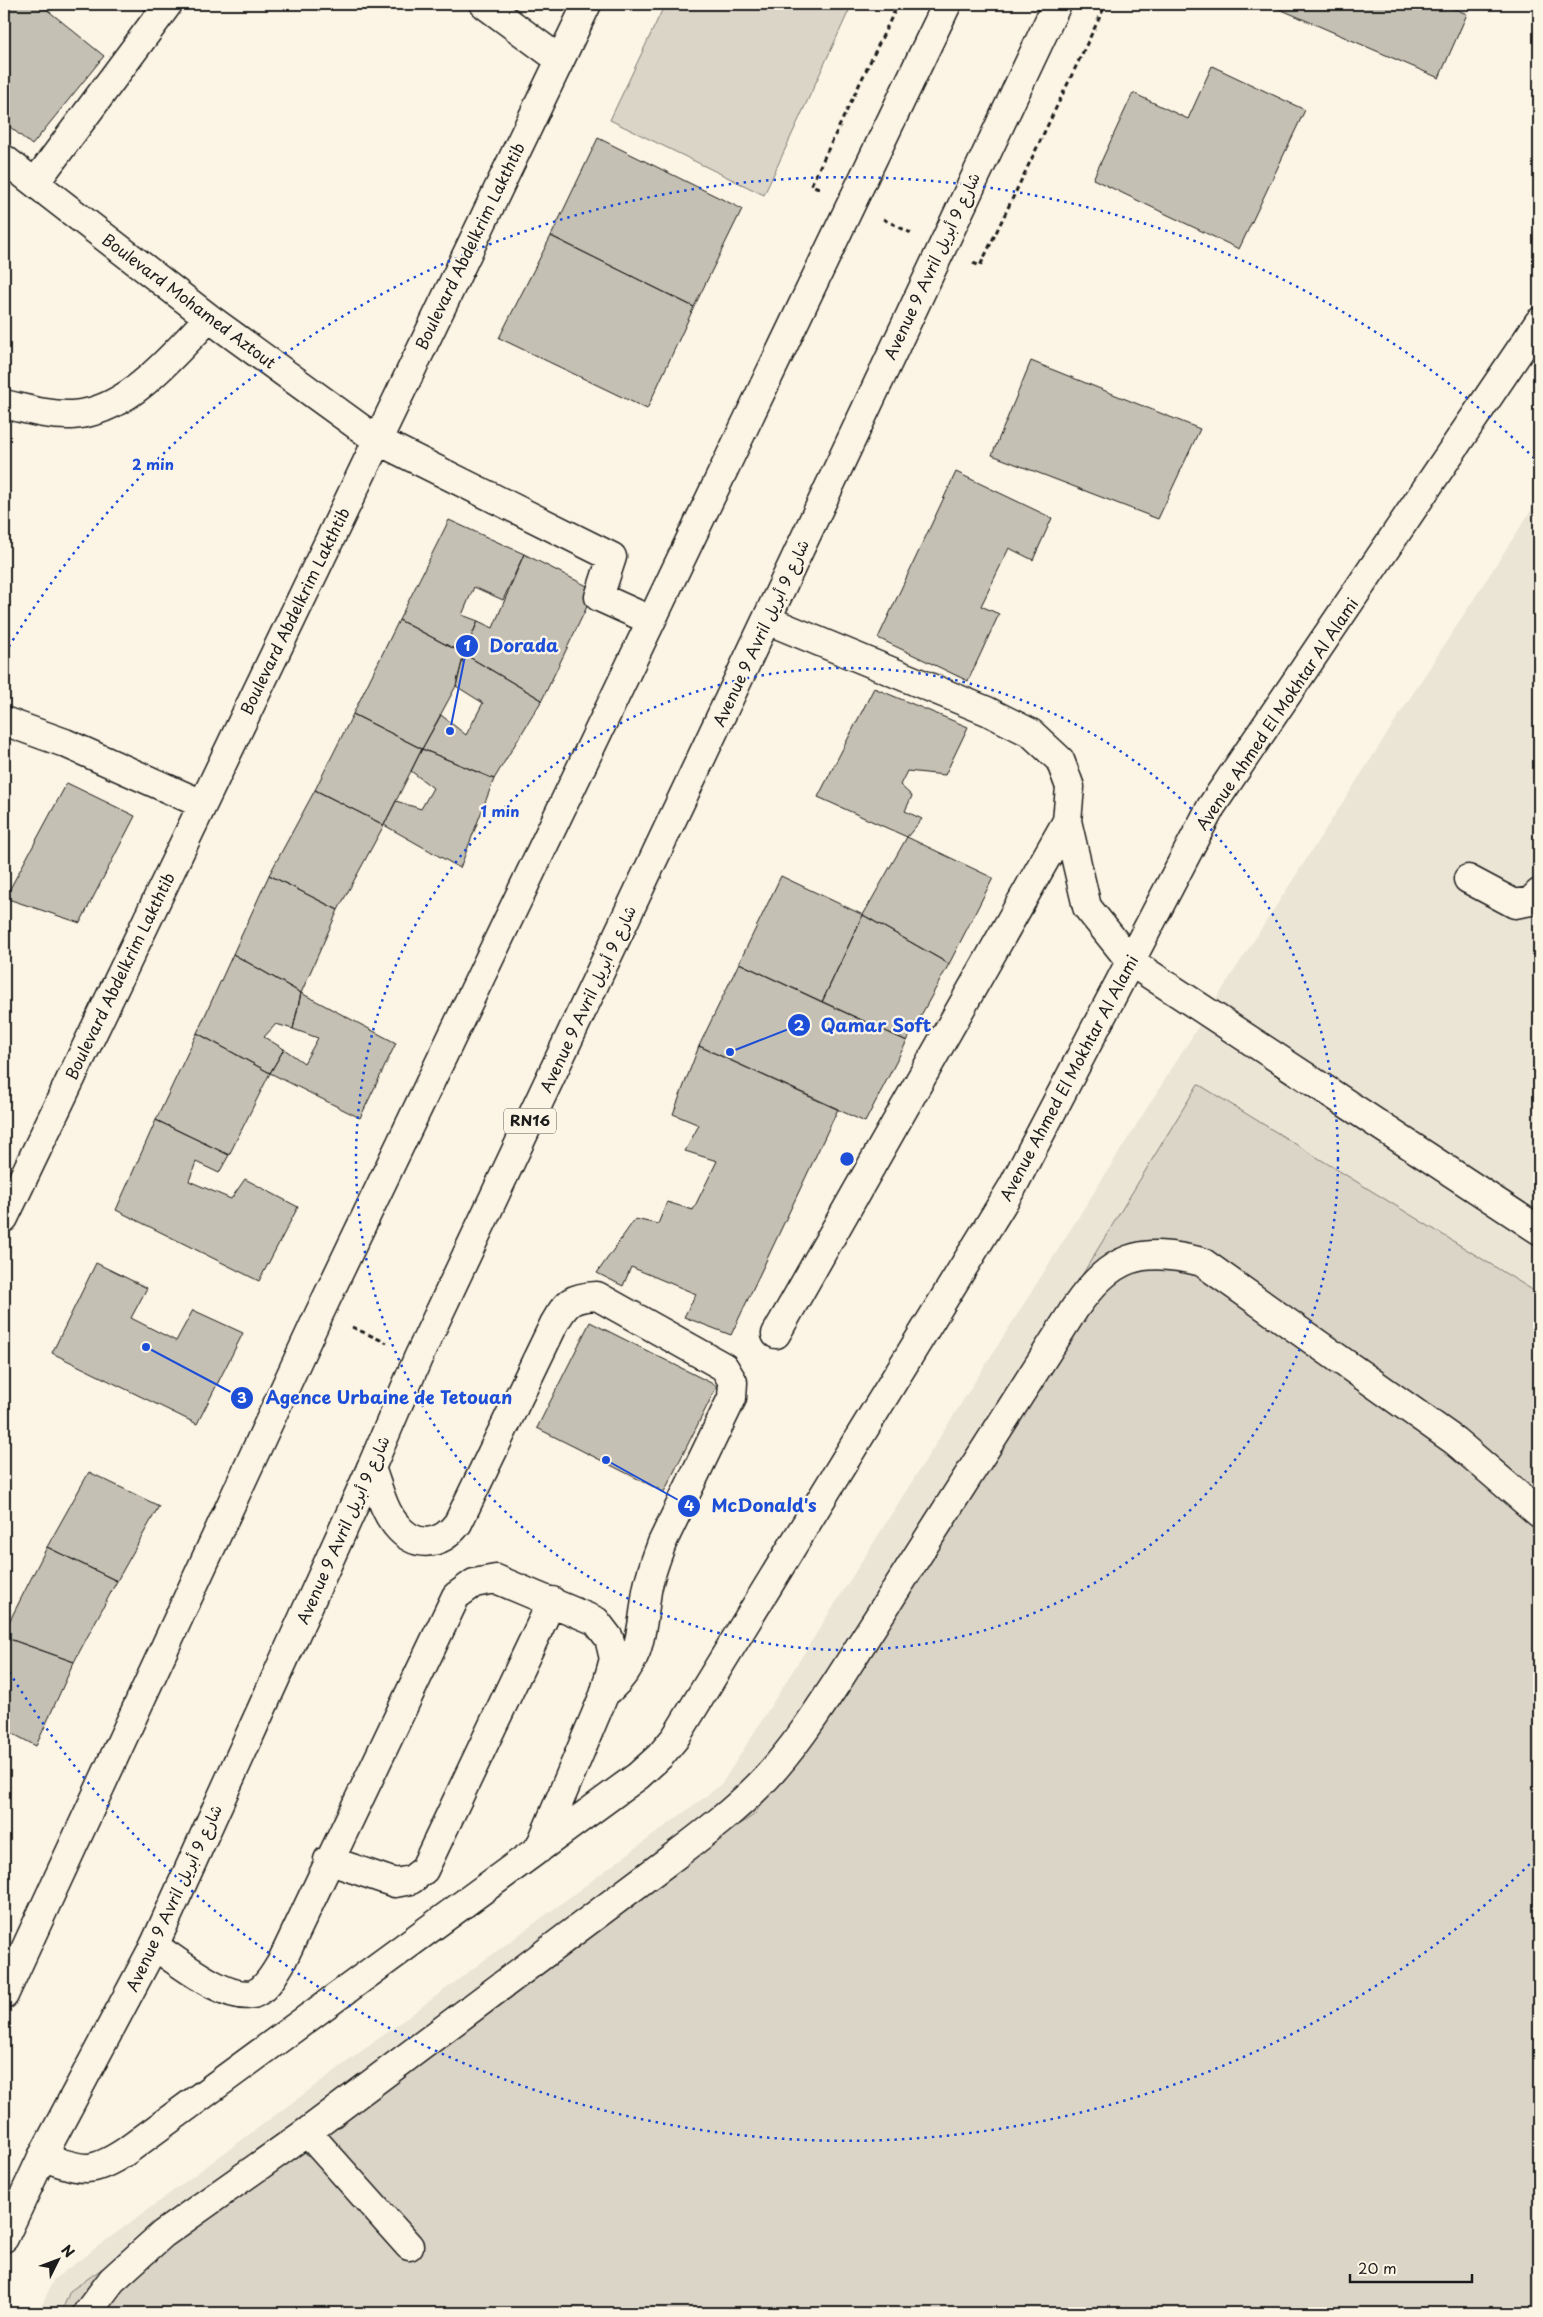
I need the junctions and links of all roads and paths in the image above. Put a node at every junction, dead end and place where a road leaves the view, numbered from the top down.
1 (168, 4) edge
2 (484, 4) edge
3 (586, 4) edge
4 (898, 4) edge
5 (947, 4) edge
6 (1057, 4) edge
7 (1106, 4) edge
8 (560, 60) junction
9 (4, 159) edge
10 (35, 183) junction
11 (852, 203) junction
12 (940, 248) junction
13 (210, 318) junction
14 (1539, 322) edge
15 (4, 404) edge
16 (377, 440) junction
17 (650, 620) junction
18 (767, 620) junction
19 (4, 721) edge
20 (202, 804) junction
21 (1067, 821) junction
22 (1468, 879) dead end
23 (1539, 893) edge
24 (1131, 962) junction
25 (10, 1185) edge
26 (4, 1218) edge
27 (1539, 1230) edge
28 (320, 1312) junction
29 (776, 1334) dead end
30 (418, 1358) junction
31 (371, 1468) junction
32 (1539, 1513) edge
33 (552, 1601) junction
34 (604, 1695) junction
35 (539, 1849) junction
36 (328, 1860) junction
37 (154, 1946) junction
38 (4, 1995) edge
39 (307, 2132) junction
40 (42, 2157) junction
41 (4, 2238) edge
42 (409, 2246) dead end
43 (87, 2313) edge

1 - 10 main road
2 - 8 main road
3 - 8 main road, Boulevard Abdelkrim Lakthtib
4 - 11 path
5 - 11 main road
6 - 12 main road, Avenue 9 Avril شارع 9 أبريل / RN16
7 - 12 path
8 - 16 main road, Boulevard Abdelkrim Lakthtib
9 - 10 main road, Boulevard Mohamed Aztout
10 - 13 main road, Boulevard Mohamed Aztout
11 - 12 path
11 - 17 main road
12 - 18 main road, Avenue 9 Avril شارع 9 أبريل / RN16
13 - 15 main road
13 - 16 main road, Boulevard Mohamed Aztout
14 - 24 main road, Avenue Ahmed El Mokhtar Al Alami
16 - 17 main road, Boulevard Mohamed Aztout
16 - 20 main road, Boulevard Abdelkrim Lakthtib
17 - 28 main road
18 - 21 main road
18 - 30 main road, Avenue 9 Avril شارع 9 أبريل / RN16
19 - 20 main road
20 - 25 main road, Boulevard Abdelkrim Lakthtib
21 - 24 main road
21 - 29 main road
22 - 23 main road
24 - 27 main road
24 - 35 main road, Avenue Ahmed El Mokhtar Al Alami
25 - 26 main road, Boulevard Abdelkrim Lakthtib
28 - 30 path
28 - 38 main road
30 - 31 main road, Avenue 9 Avril شارع 9 أبريل / RN16
31 - 34 main road
31 - 37 main road, Avenue 9 Avril شارع 9 أبريل / RN16
32 - 39 main road
33 - 34 main road
33 - 36 main road
33 - 36 main road
34 - 35 main road
35 - 40 main road, Avenue Ahmed El Mokhtar Al Alami
36 - 37 main road
37 - 40 main road, Avenue 9 Avril شارع 9 أبريل / RN16
39 - 42 main road
39 - 43 main road
40 - 41 main road, Avenue 9 Avril شارع 9 أبريل / RN16

